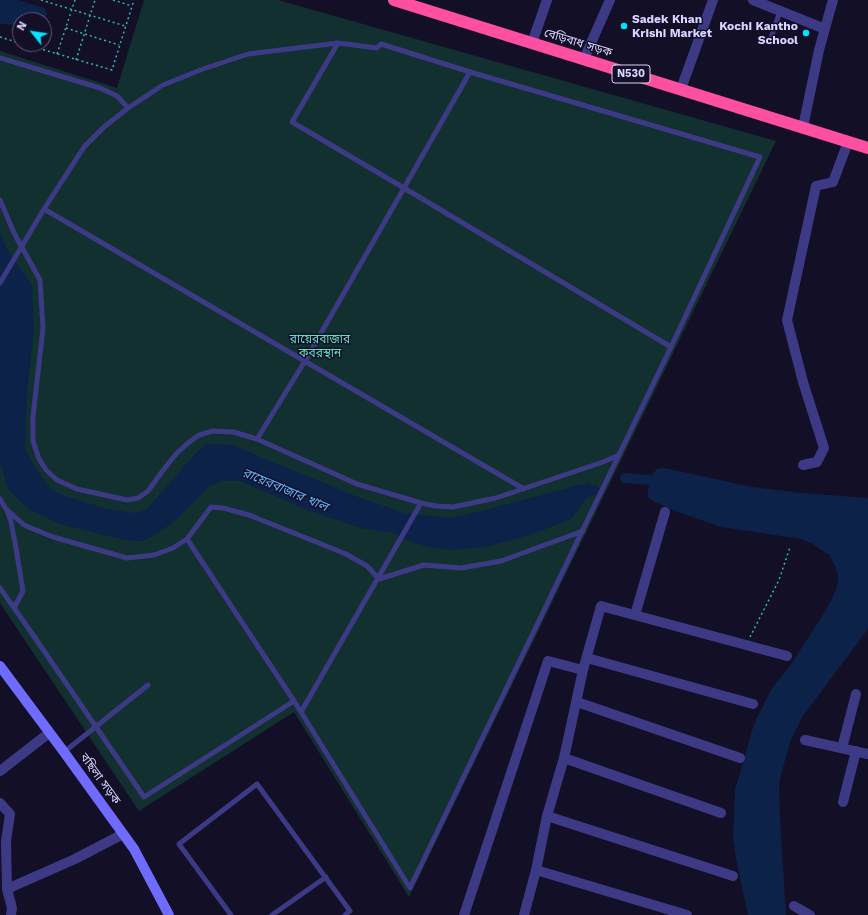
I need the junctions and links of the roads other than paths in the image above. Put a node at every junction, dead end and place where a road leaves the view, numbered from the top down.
1 (547, 0) edge
2 (610, 0) edge
3 (713, 0) edge
4 (753, 0) edge
5 (833, 0) edge
6 (401, 1) edge
7 (780, 11) junction
8 (825, 29) junction
9 (770, 41) dead end
10 (338, 43) junction
11 (532, 44) junction
12 (0, 58) edge
13 (584, 59) junction
14 (470, 72) junction
15 (681, 89) junction
16 (128, 108) junction
17 (803, 127) junction
18 (848, 142) junction
19 (868, 148) edge
20 (404, 188) junction
21 (0, 200) edge
22 (44, 209) junction
23 (22, 247) junction
24 (0, 283) edge
25 (671, 347) junction
26 (305, 361) junction
27 (257, 439) junction
28 (619, 455) junction
29 (803, 465) dead end
30 (524, 489) junction
31 (0, 499) edge
32 (421, 503) junction
33 (6, 509) junction
34 (665, 512) dead end
35 (583, 531) junction
36 (187, 539) junction
37 (378, 579) junction
38 (0, 588) edge
39 (14, 608) junction
40 (635, 615) junction
41 (787, 656) dead end
42 (587, 658) junction
43 (584, 670) junction
44 (2, 672) edge
45 (148, 685) dead end
46 (856, 694) dead end
47 (294, 701) junction
48 (577, 702) junction
49 (753, 704) dead end
50 (301, 712) junction
51 (95, 726) junction
52 (49, 732) junction
53 (805, 740) dead end
54 (842, 748) junction
55 (856, 751) junction
56 (64, 752) junction
57 (868, 754) edge
58 (564, 758) junction
59 (740, 758) dead end
60 (0, 771) edge
61 (843, 802) dead end
62 (0, 804) edge
63 (722, 813) dead end
64 (547, 816) junction
65 (123, 834) junction
66 (536, 870) junction
67 (733, 876) dead end
68 (326, 877) junction
69 (6, 889) junction
70 (161, 900) junction
71 (794, 906) dead end
72 (11, 915) edge
73 (162, 915) edge
74 (169, 915) edge
75 (231, 915) edge
76 (272, 915) edge
77 (345, 915) edge
78 (464, 915) edge
79 (524, 915) edge
80 (687, 915) edge
81 (810, 915) edge

1 - 11 street
2 - 13 street
3 - 15 street
4 - 7 street
5 - 8 street
6 - 11 highway, বেড়িবাধ সড়ক / N530
7 - 8 street
7 - 9 lane
8 - 17 street
10 - 14 lane
10 - 16 lane
10 - 20 lane
11 - 13 highway, বেড়িবাধ সড়ক / N530
12 - 16 lane
13 - 15 highway, বেড়িবাধ সড়ক / N530
14 - 20 lane
14 - 25 lane
15 - 17 highway, বেড়িবাধ সড়ক / N530
16 - 22 lane
17 - 18 highway, বেড়িবাধ সড়ক / N530
18 - 19 highway, বেড়িবাধ সড়ক / N530
18 - 29 street
20 - 25 lane
20 - 26 lane
21 - 23 lane
22 - 23 lane
22 - 26 lane
23 - 24 lane
23 - 27 lane
25 - 28 lane
26 - 27 lane
26 - 30 lane
27 - 32 lane
28 - 30 lane
28 - 35 lane
30 - 32 lane
31 - 33 lane
32 - 37 lane
33 - 36 lane
33 - 39 lane
34 - 40 street
35 - 37 lane
35 - 50 lane
36 - 37 lane
36 - 47 lane
37 - 50 lane
38 - 39 lane
39 - 51 lane
40 - 41 street
40 - 42 street
42 - 43 street
42 - 49 street
43 - 48 street
43 - 78 street
44 - 52 main road, বছিলা সড়ক
45 - 51 lane
46 - 54 street
47 - 50 lane
47 - 51 lane
48 - 58 street
48 - 59 street
51 - 56 lane
52 - 56 main road, বছিলা সড়ক
52 - 60 street
53 - 54 street
54 - 55 street
55 - 57 street
55 - 61 street
56 - 65 main road, বছিলা সড়ক
58 - 63 street
58 - 64 street
62 - 69 street
64 - 66 street
64 - 67 street
65 - 69 street
65 - 70 main road, বছিলা সড়ক
66 - 79 street
66 - 80 street
68 - 75 lane
68 - 76 lane
68 - 77 lane
69 - 72 street
70 - 73 main road
70 - 74 main road, বছিলা সড়ক
71 - 81 street

